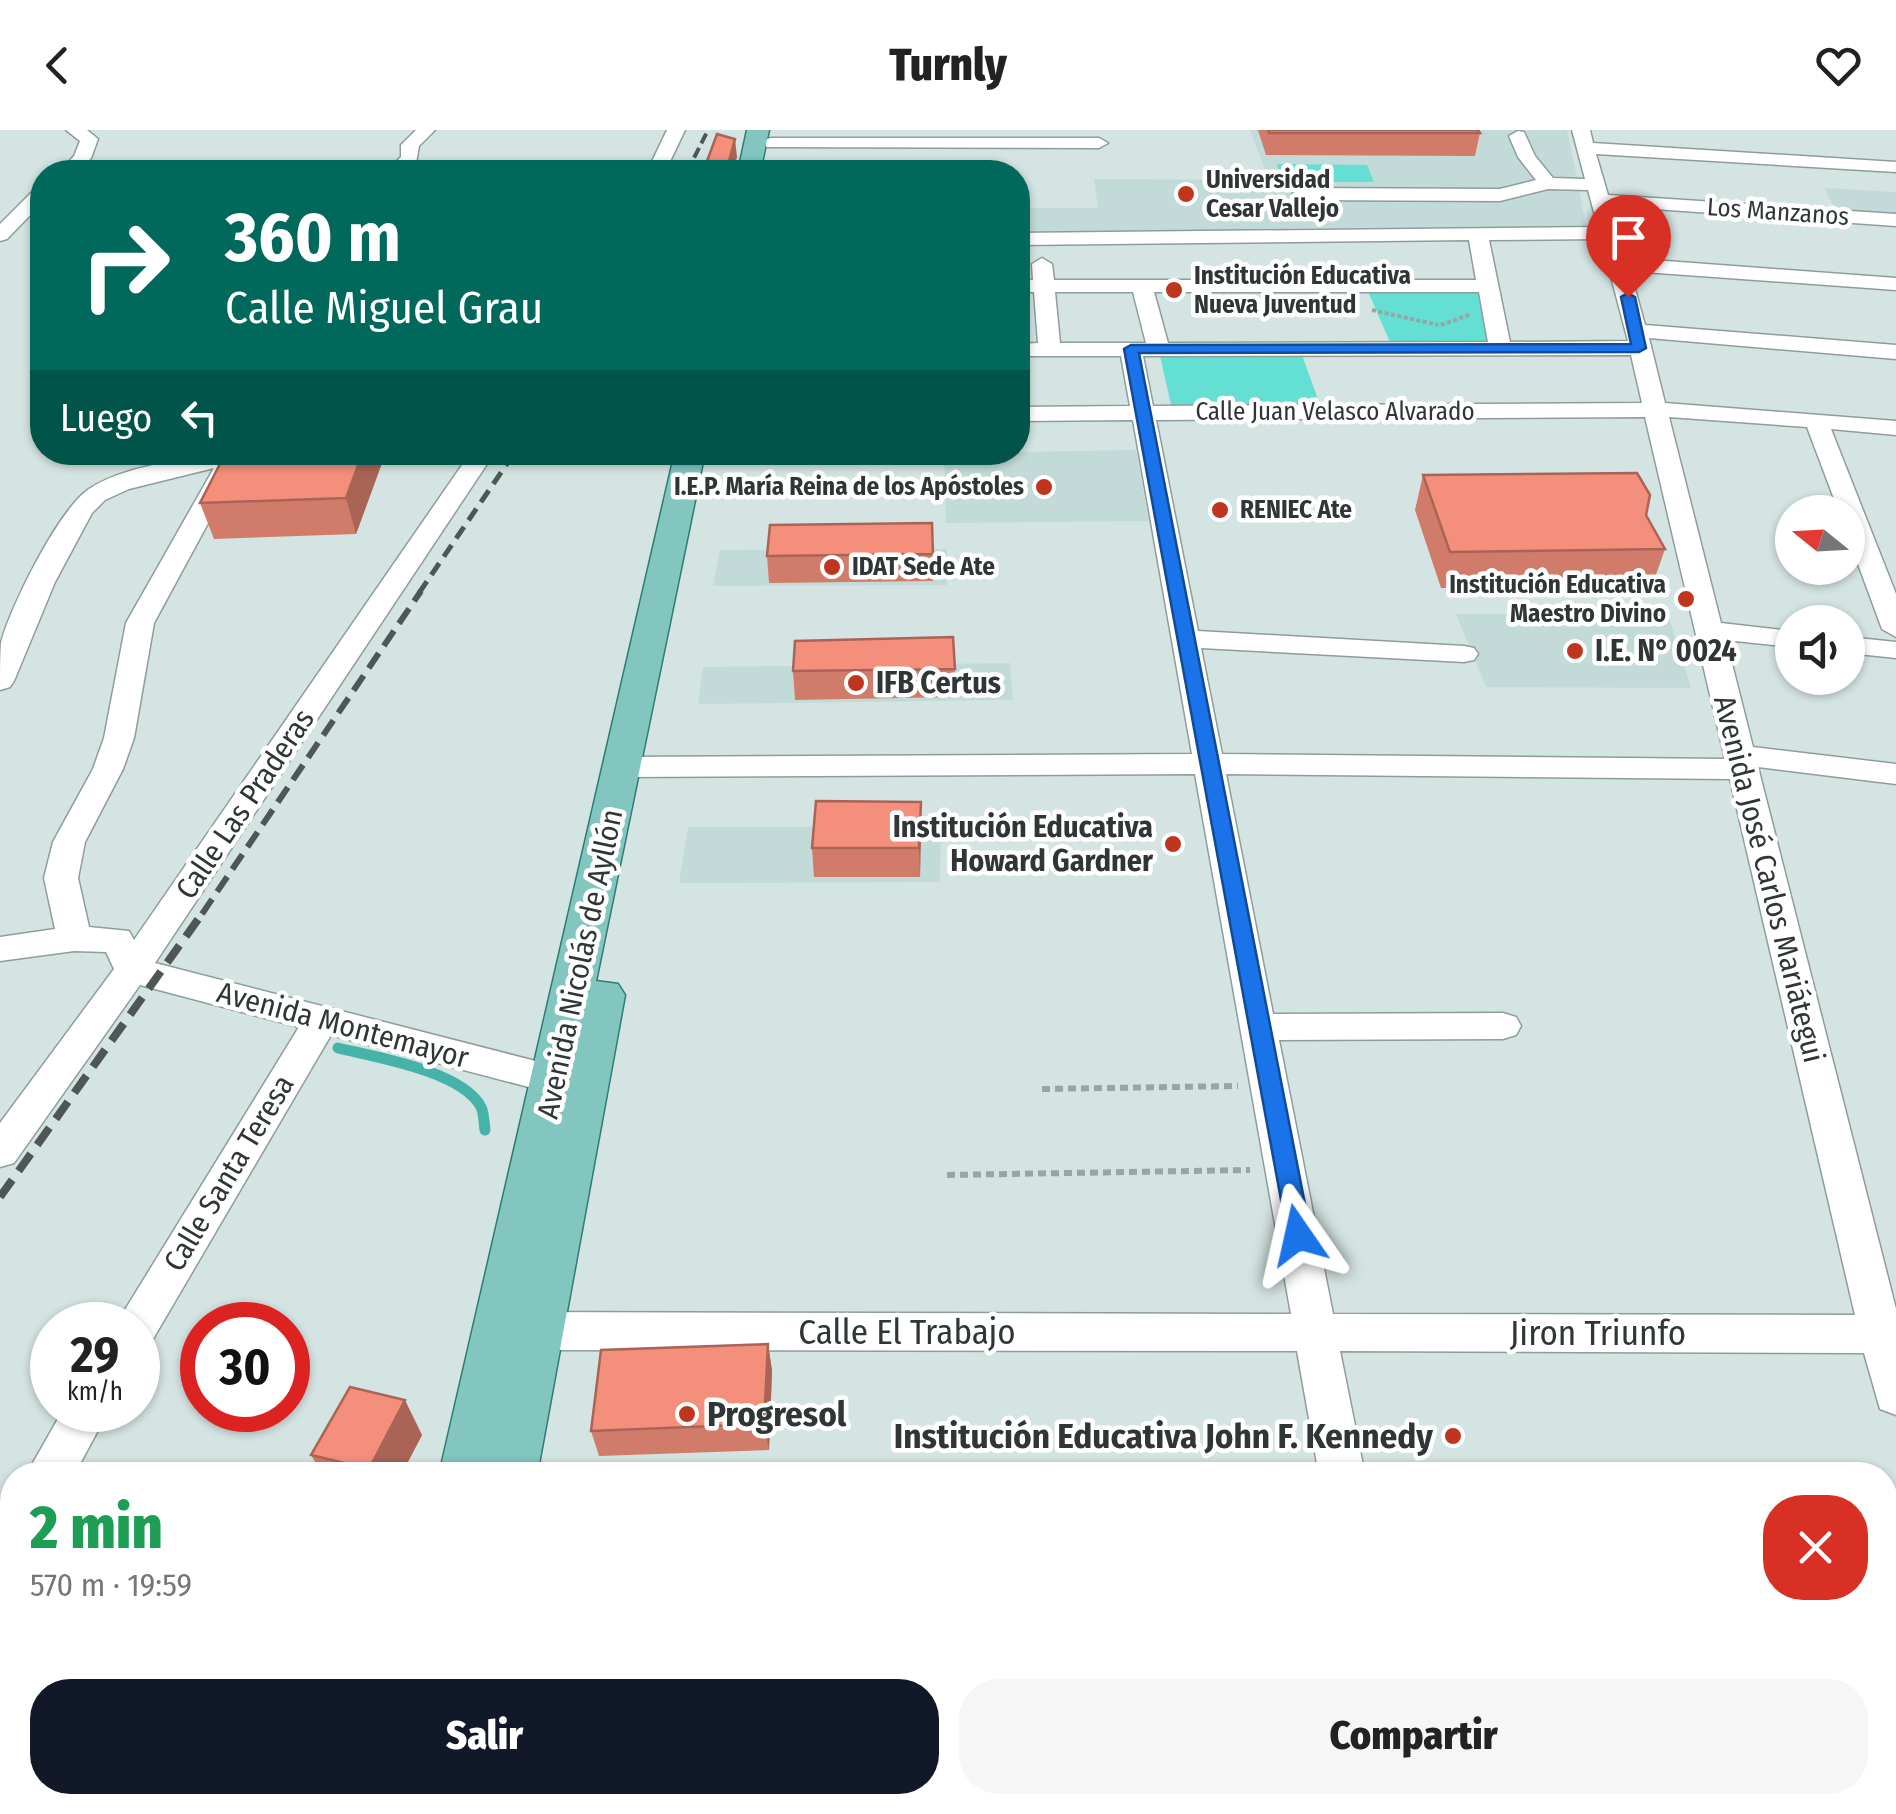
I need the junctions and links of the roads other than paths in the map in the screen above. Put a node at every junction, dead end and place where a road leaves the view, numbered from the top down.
1 (75, 130) edge
2 (426, 130) edge
3 (676, 130) edge
4 (768, 134) edge
5 (1518, 136) dead end
6 (1584, 139) edge
7 (1099, 143) dead end
8 (77, 160) edge
9 (408, 160) edge
10 (662, 160) edge
11 (755, 160) edge
12 (767, 160) edge
13 (1896, 167) edge
14 (1548, 182) junction
15 (1598, 193) junction
16 (1301, 194) dead end
17 (30, 204) edge
18 (1896, 220) edge
19 (1610, 234) junction
20 (0, 235) edge
21 (1478, 236) junction
22 (1030, 239) edge
23 (1030, 245) edge
24 (1162, 262) junction
25 (1269, 262) junction
26 (1619, 264) junction
27 (1369, 266) junction
28 (1896, 284) edge
29 (1030, 286) edge
30 (1044, 286) junction
31 (1142, 286) junction
32 (1487, 286) junction
33 (1638, 339) junction
34 (1500, 347) junction
35 (1145, 349) junction
36 (1030, 350) edge
37 (1050, 350) junction
38 (1896, 352) edge
39 (1653, 410) junction
40 (1143, 413) junction
41 (1030, 414) edge
42 (1816, 421) junction
43 (1896, 428) edge
44 (185, 465) edge
45 (226, 465) edge
46 (474, 465) edge
47 (688, 465) edge
48 (707, 465) edge
49 (1896, 629) edge
50 (1708, 630) junction
51 (1775, 637) edge
52 (1186, 639) junction
53 (1865, 647) edge
54 (1896, 650) edge
55 (1464, 654) dead end
56 (0, 682) edge
57 (1740, 762) junction
58 (1209, 764) junction
59 (635, 767) junction
60 (1896, 774) edge
61 (74, 939) junction
62 (0, 949) edge
63 (132, 970) junction
64 (321, 1021) junction
65 (1502, 1026) dead end
66 (1259, 1027) junction
67 (555, 1080) junction
68 (0, 1152) edge
69 (152, 1302) edge
70 (1316, 1334) junction
71 (1880, 1334) junction
72 (511, 1338) junction
73 (1896, 1392) edge
74 (75, 1432) edge
75 (57, 1462) edge
76 (447, 1462) edge
77 (470, 1462) edge
78 (509, 1462) edge
79 (1340, 1462) edge

1 - 8 street
2 - 9 street
3 - 10 street
4 - 7 street
4 - 11 main road
4 - 12 main road
5 - 14 street
6 - 13 street
6 - 15 street, Avenida José Carlos Mariátegui
14 - 15 street, Los Manzanos
14 - 16 street, Los Manzanos
15 - 18 street, Los Manzanos
15 - 19 street, Avenida José Carlos Mariátegui
17 - 20 street
19 - 21 street
19 - 26 street, Avenida José Carlos Mariátegui
21 - 27 street
21 - 32 street
22 - 24 street
23 - 30 street
24 - 25 street
24 - 25 street
24 - 31 street
25 - 27 street
25 - 27 street
26 - 28 street
26 - 33 street, Avenida José Carlos Mariátegui
27 - 32 street
29 - 30 street
30 - 31 street
30 - 37 street
31 - 35 street
32 - 34 street
33 - 34 street
33 - 38 street
33 - 39 street, Avenida José Carlos Mariátegui
34 - 35 street
35 - 37 street
35 - 40 street
36 - 37 street
39 - 40 street, Calle Juan Velasco Alvarado
39 - 42 street, Calle Juan Velasco Alvarado
39 - 50 street, Avenida José Carlos Mariátegui
40 - 41 street, Calle Juan Velasco Alvarado
40 - 52 street
42 - 43 street, Calle Juan Velasco Alvarado
42 - 49 street
44 - 56 street
45 - 61 street
46 - 63 street, Calle Las Praderas
47 - 59 main road, Avenida Nicolás de Ayllón
48 - 59 main road, Avenida Nicolás de Ayllón
50 - 51 street
50 - 57 street, Avenida José Carlos Mariátegui
52 - 55 street
52 - 58 street
53 - 54 street
57 - 58 street
57 - 60 street
57 - 71 street, Avenida José Carlos Mariátegui
58 - 59 street
58 - 66 street
59 - 67 main road, Avenida Nicolás de Ayllón
59 - 72 main road, Avenida Nicolás de Ayllón
61 - 62 street
61 - 63 street
63 - 64 street, Avenida Montemayor
63 - 68 street, Calle Las Praderas
64 - 67 street, Avenida Montemayor
64 - 69 street, Calle Santa Teresa
65 - 66 street
66 - 70 street
67 - 72 main road, Avenida Nicolás de Ayllón
70 - 71 street, Jiron Triunfo
70 - 72 street, Calle El Trabajo
70 - 79 street
71 - 73 street, Avenida José Carlos Mariátegui
72 - 76 street
72 - 77 main road, Avenida Nicolás de Ayllón
72 - 78 main road, Avenida Nicolás de Ayllón
74 - 75 street

